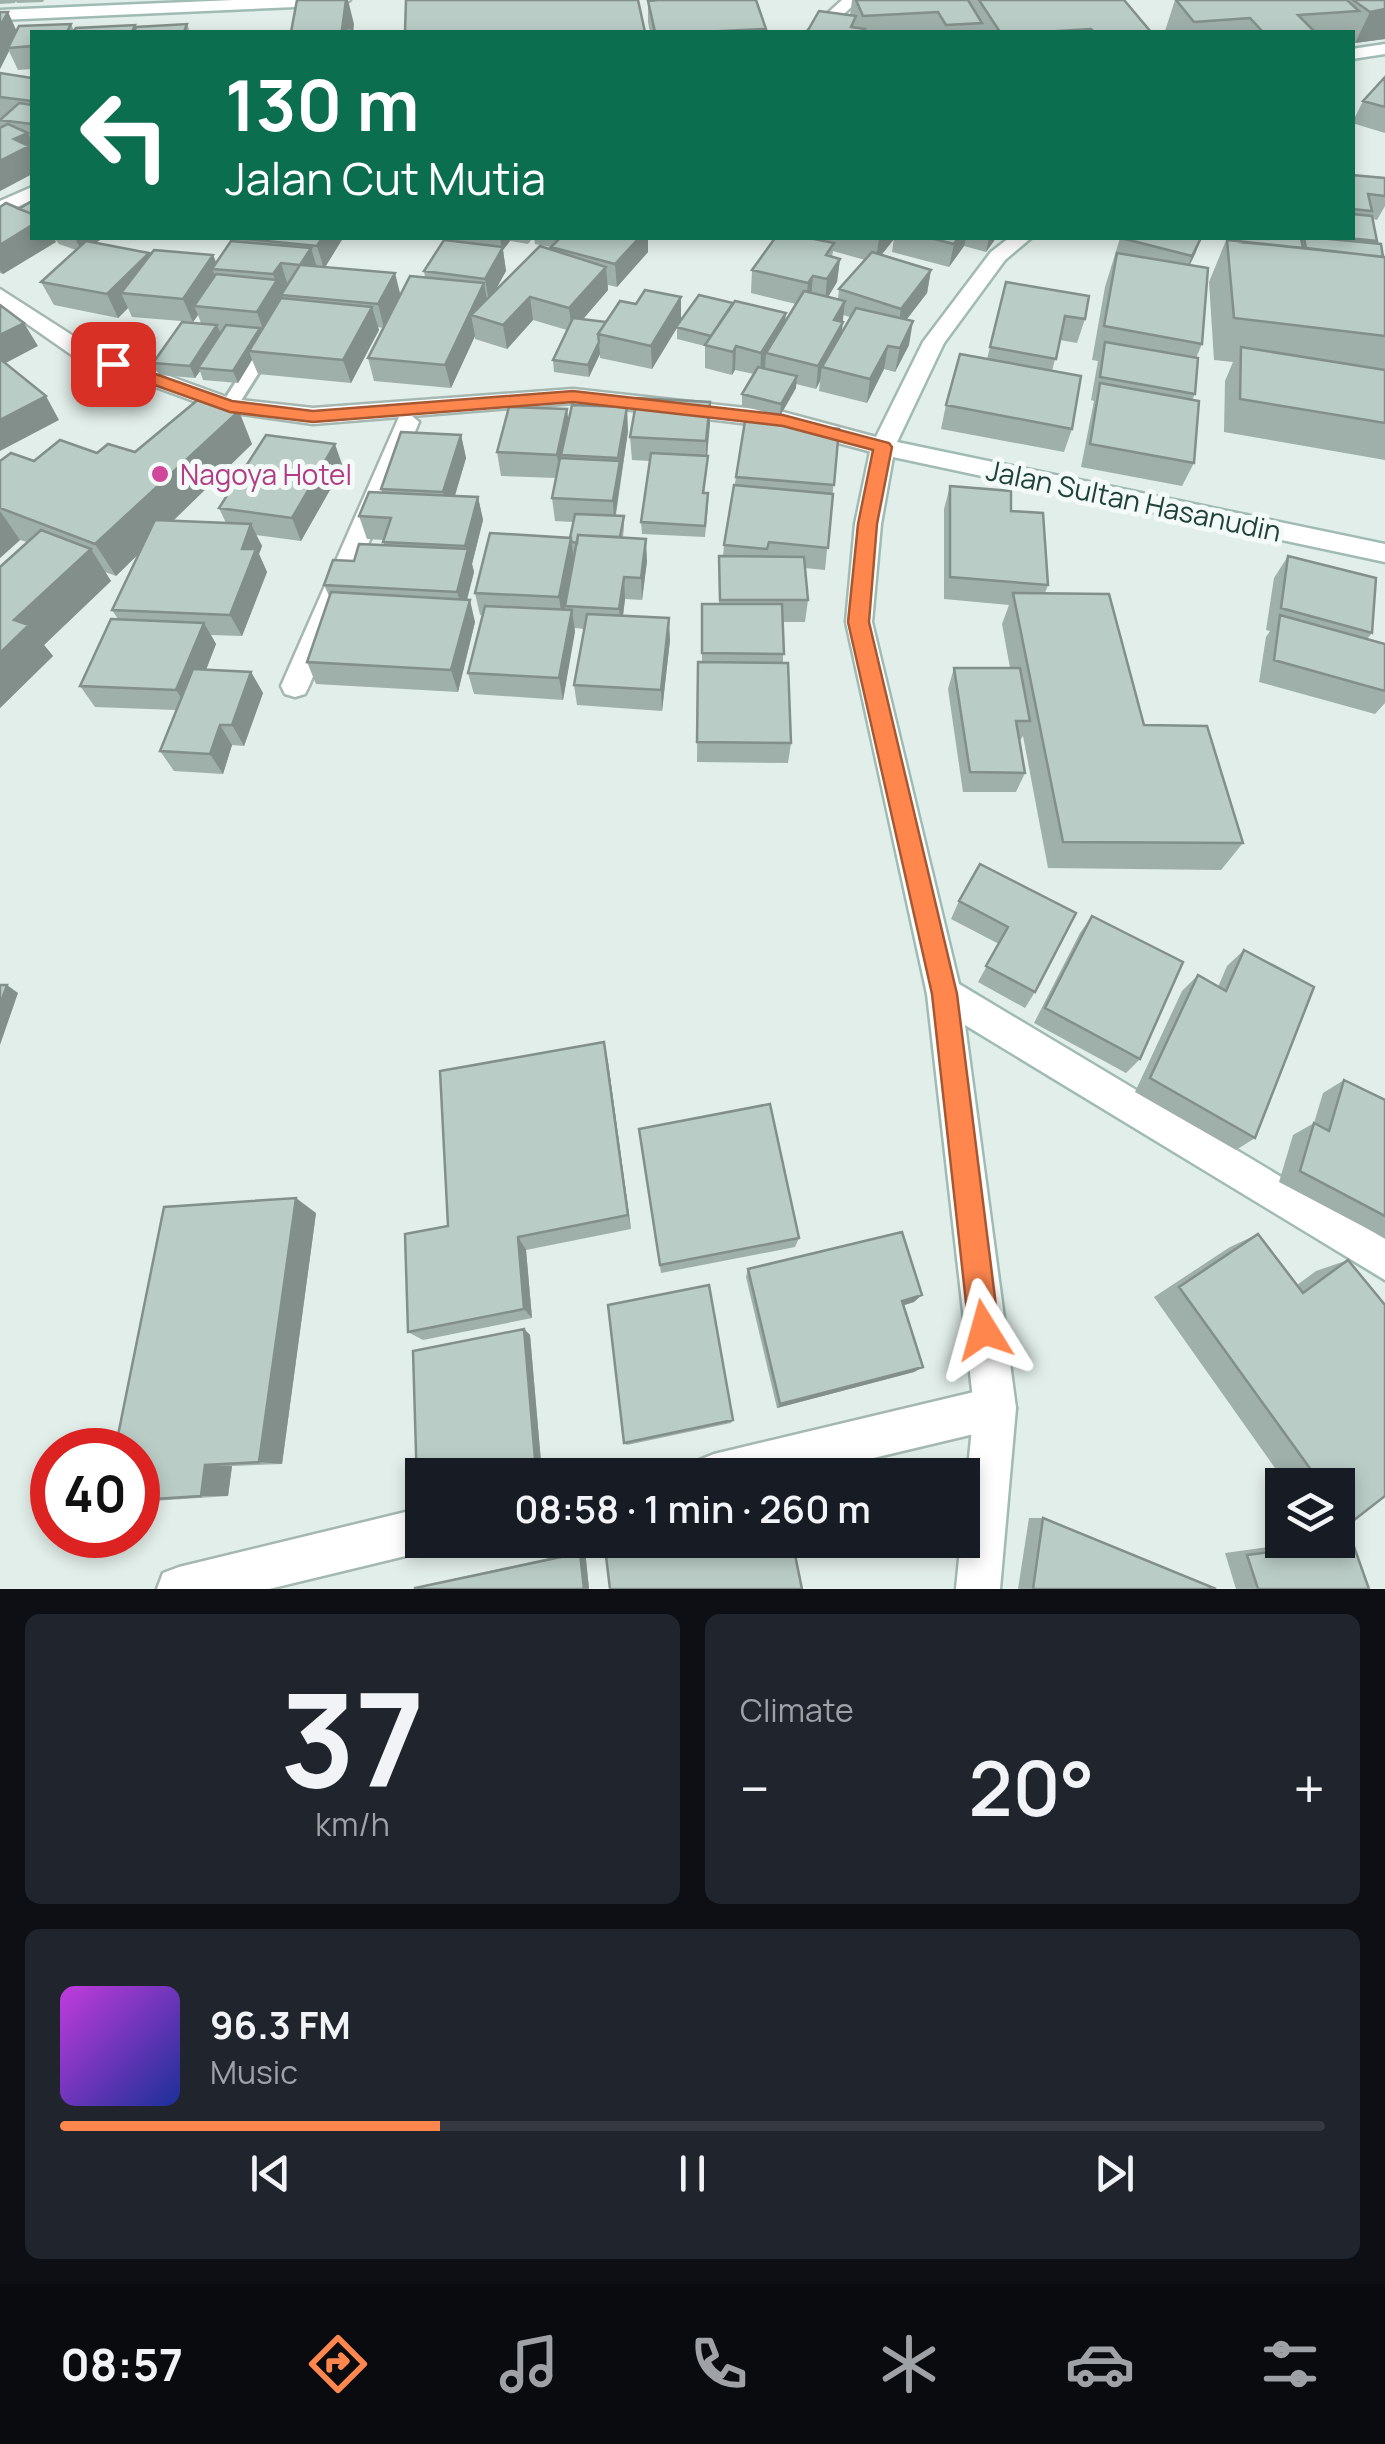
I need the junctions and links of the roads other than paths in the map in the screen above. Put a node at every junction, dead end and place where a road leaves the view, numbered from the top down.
1 (342, 0) edge
2 (851, 0) edge
3 (0, 16) edge
4 (818, 30) edge
5 (1385, 49) edge
6 (1355, 54) edge
7 (30, 194) edge
8 (0, 209) edge
9 (1018, 240) edge
10 (0, 295) edge
11 (281, 325) edge
12 (230, 406) junction
13 (412, 410) junction
14 (883, 447) junction
15 (1385, 553) edge
16 (294, 686) dead end
17 (944, 994) junction
18 (1385, 1261) edge
19 (995, 1408) junction
20 (785, 1458) edge
21 (405, 1534) edge
22 (179, 1589) edge
23 (978, 1589) edge

1 - 3 street
2 - 4 street
5 - 6 street
7 - 8 street
9 - 14 street
10 - 12 street, Jalan Sultan Hasanudin
11 - 12 lane
12 - 13 street, Jalan Sultan Hasanudin
13 - 14 street, Jalan Sultan Hasanudin
13 - 16 street
14 - 15 street, Jalan Sultan Hasanudin
14 - 17 street
17 - 18 street
17 - 19 street
19 - 20 street
19 - 23 street
21 - 22 street

